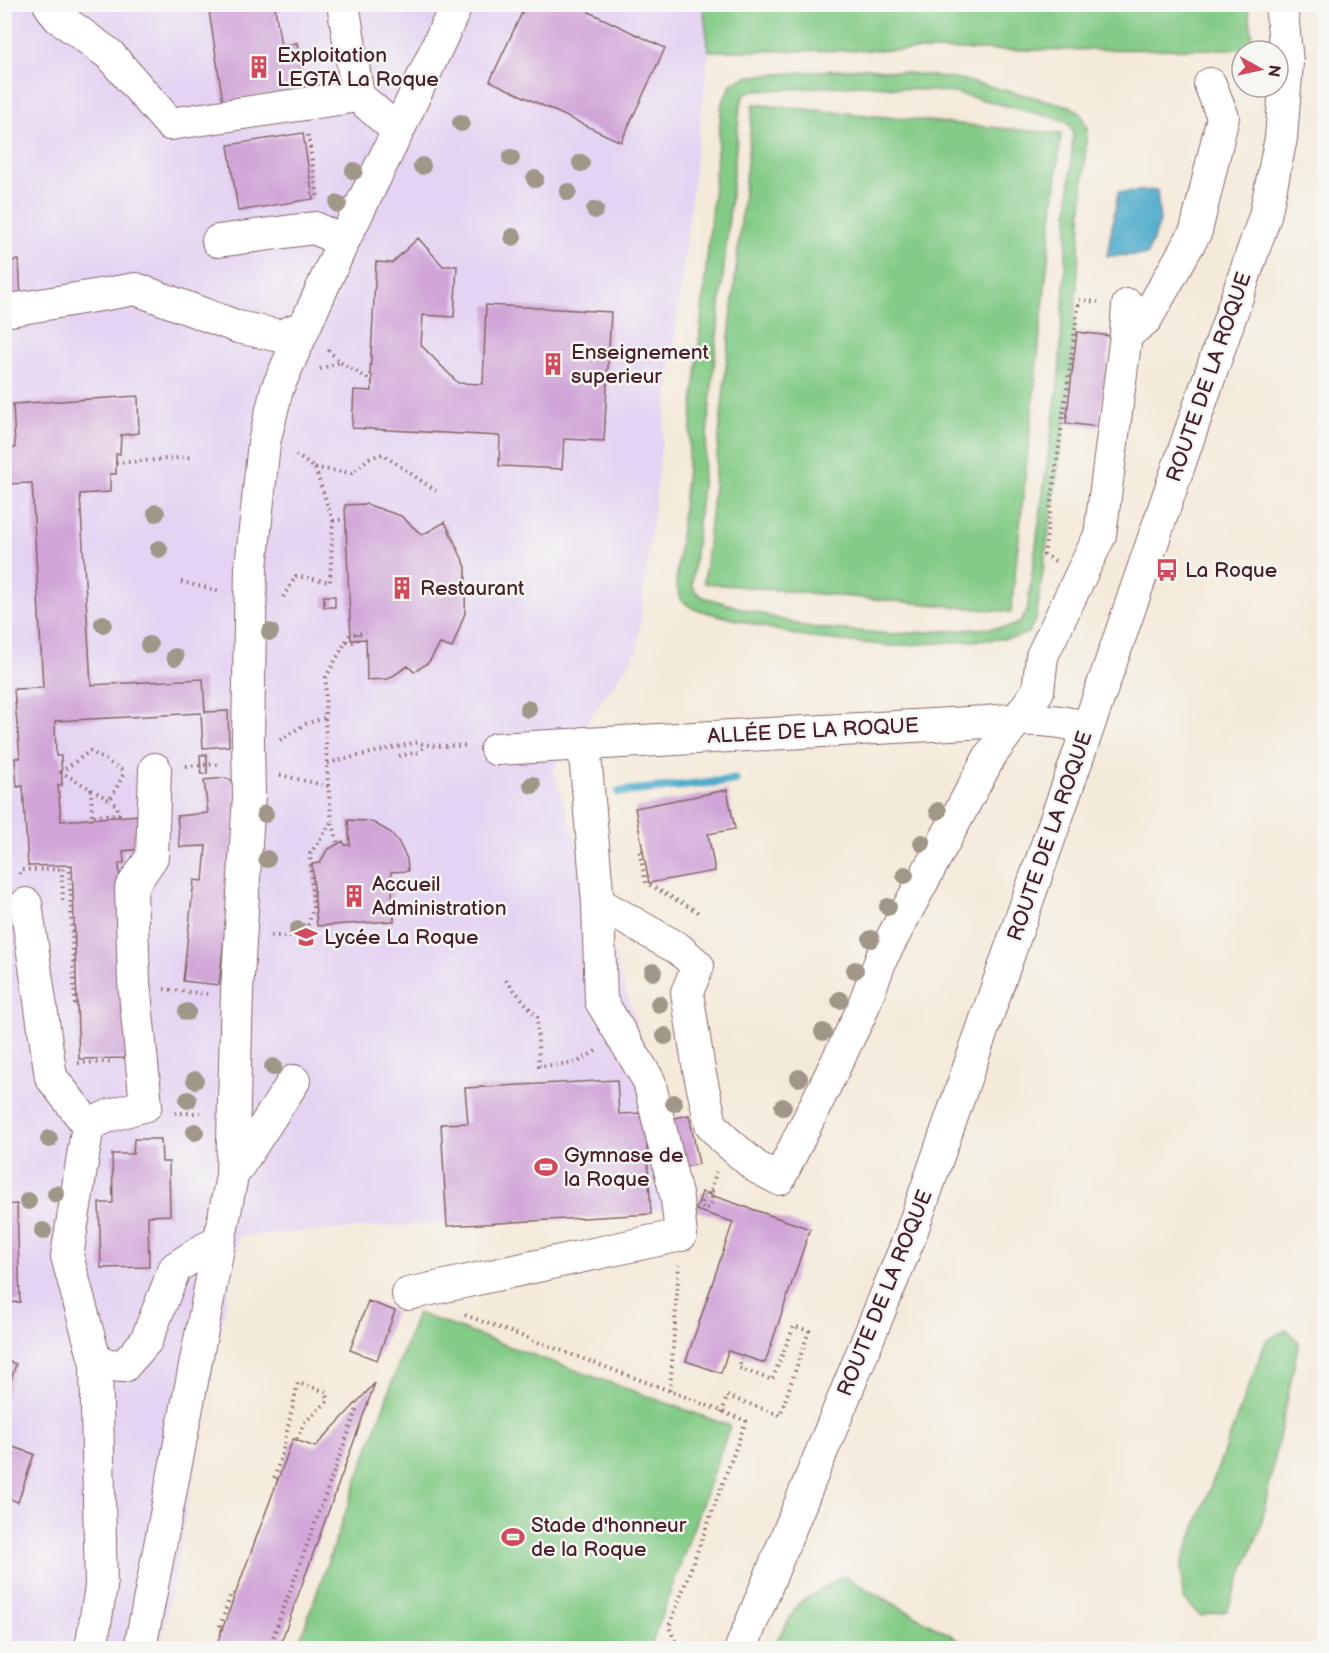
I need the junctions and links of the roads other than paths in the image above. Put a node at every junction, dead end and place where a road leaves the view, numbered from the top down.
1 (49, 4) edge
2 (343, 4) edge
3 (457, 4) edge
4 (1281, 4) edge
5 (1210, 84) dead end
6 (358, 96) junction
7 (398, 131) junction
8 (218, 241) dead end
9 (343, 242) junction
10 (4, 311) edge
11 (305, 326) junction
12 (1018, 718) junction
13 (1087, 728) junction
14 (584, 743) junction
15 (496, 749) dead end
16 (155, 769) road end
17 (597, 903) junction
18 (26, 904) dead end
19 (294, 1081) dead end
20 (88, 1125) junction
21 (232, 1176) junction
22 (219, 1240) junction
23 (408, 1294) dead end
24 (96, 1364) junction
25 (91, 1648) edge
26 (140, 1648) edge
27 (741, 1648) edge

1 - 6 street
2 - 6 street
3 - 7 street
4 - 13 street, ROUTE DE LA ROQUE
5 - 12 street
6 - 7 street
7 - 9 street
8 - 9 street
9 - 11 street
10 - 11 street
11 - 21 street
12 - 13 street, ALLÉE DE LA ROQUE
12 - 14 street, ALLÉE DE LA ROQUE
12 - 17 street
13 - 27 street, ROUTE DE LA ROQUE
14 - 15 street, ALLÉE DE LA ROQUE
14 - 17 street
16 - 20 street
17 - 23 street
18 - 20 street
19 - 21 street
20 - 24 street
21 - 22 street
22 - 24 street
22 - 26 street
24 - 25 street

